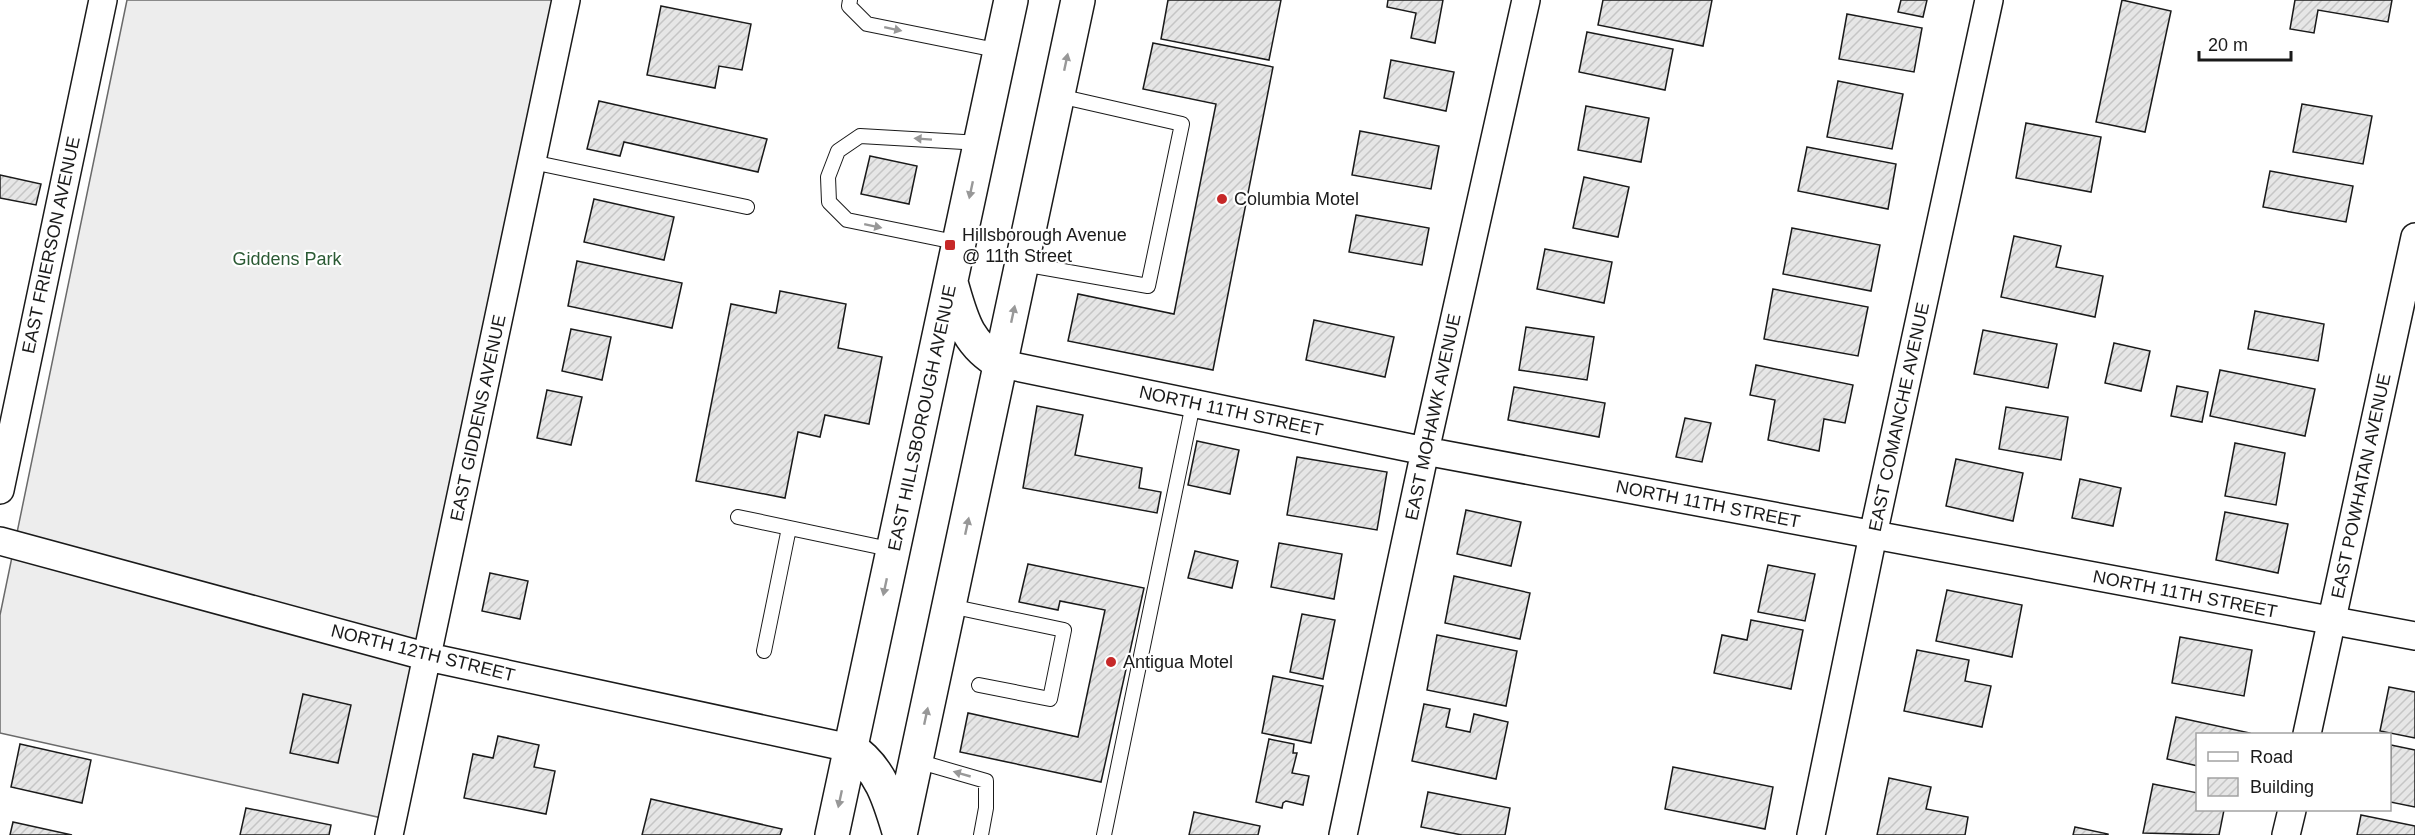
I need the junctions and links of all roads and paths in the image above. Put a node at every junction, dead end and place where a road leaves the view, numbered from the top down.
1 (103, 0) edge
2 (566, 0) edge
3 (850, 0) edge
4 (1011, 0) edge
5 (1078, 0) edge
6 (1526, 0) edge
7 (1989, 0) edge
8 (1000, 51) junction
9 (1059, 96) junction
10 (981, 143) junction
11 (532, 162) junction
12 (747, 207) dead end
13 (2415, 237) edge
14 (960, 243) junction
15 (1023, 264) junction
16 (951, 284) junction
17 (1002, 364) junction
18 (1193, 404) junction
19 (1425, 451) junction
20 (0, 490) edge
21 (738, 517) dead end
22 (789, 528) junction
23 (1874, 535) junction
24 (0, 541) edge
25 (894, 550) junction
26 (950, 606) junction
27 (2331, 621) junction
28 (2415, 636) edge
29 (764, 651) dead end
30 (428, 657) junction
31 (979, 685) dead end
32 (2307, 733) edge
33 (850, 748) junction
34 (917, 761) junction
35 (2292, 811) edge
36 (389, 835) edge
37 (832, 835) edge
38 (900, 835) edge
39 (981, 835) edge
40 (1104, 835) edge
41 (1343, 835) edge
42 (1811, 835) edge
43 (2286, 835) edge

1 - 20 street, EAST FRIERSON AVENUE
2 - 11 street, EAST GIDDENS AVENUE
3 -> 8 lane
4 - 8 main road, EAST HILLSBOROUGH AVENUE
9 -> 5 main road
6 - 19 street, EAST MOHAWK AVENUE
7 - 23 street, EAST COMANCHE AVENUE
8 - 10 main road, EAST HILLSBOROUGH AVENUE
9 - 15 main road
9 - 15 lane
10 -> 14 main road, EAST HILLSBOROUGH AVENUE
10 -> 14 lane
11 - 12 lane
11 - 30 street, EAST GIDDENS AVENUE
13 - 27 street, EAST POWHATAN AVENUE
14 - 16 main road, EAST HILLSBOROUGH AVENUE
17 -> 15 main road
16 - 17 main road
16 - 25 main road, EAST HILLSBOROUGH AVENUE
17 - 18 street, NORTH 11TH STREET
26 -> 17 main road
18 - 19 street, NORTH 11TH STREET
18 - 40 lane
19 - 23 street, NORTH 11TH STREET
19 - 41 street, EAST MOHAWK AVENUE
21 - 22 lane
22 - 25 lane
22 - 29 lane
23 - 27 street, NORTH 11TH STREET
23 - 42 street, EAST COMANCHE AVENUE
24 - 30 street, NORTH 12TH STREET
25 -> 33 main road, EAST HILLSBOROUGH AVENUE
26 - 31 lane
34 -> 26 main road
27 - 28 street, NORTH 11TH STREET
27 - 32 street, EAST POWHATAN AVENUE
30 - 33 street, NORTH 12TH STREET
30 - 36 street, EAST GIDDENS AVENUE
33 -> 37 main road, EAST HILLSBOROUGH AVENUE
33 - 38 main road
34 - 38 main road
39 -> 34 lane
35 - 43 street

